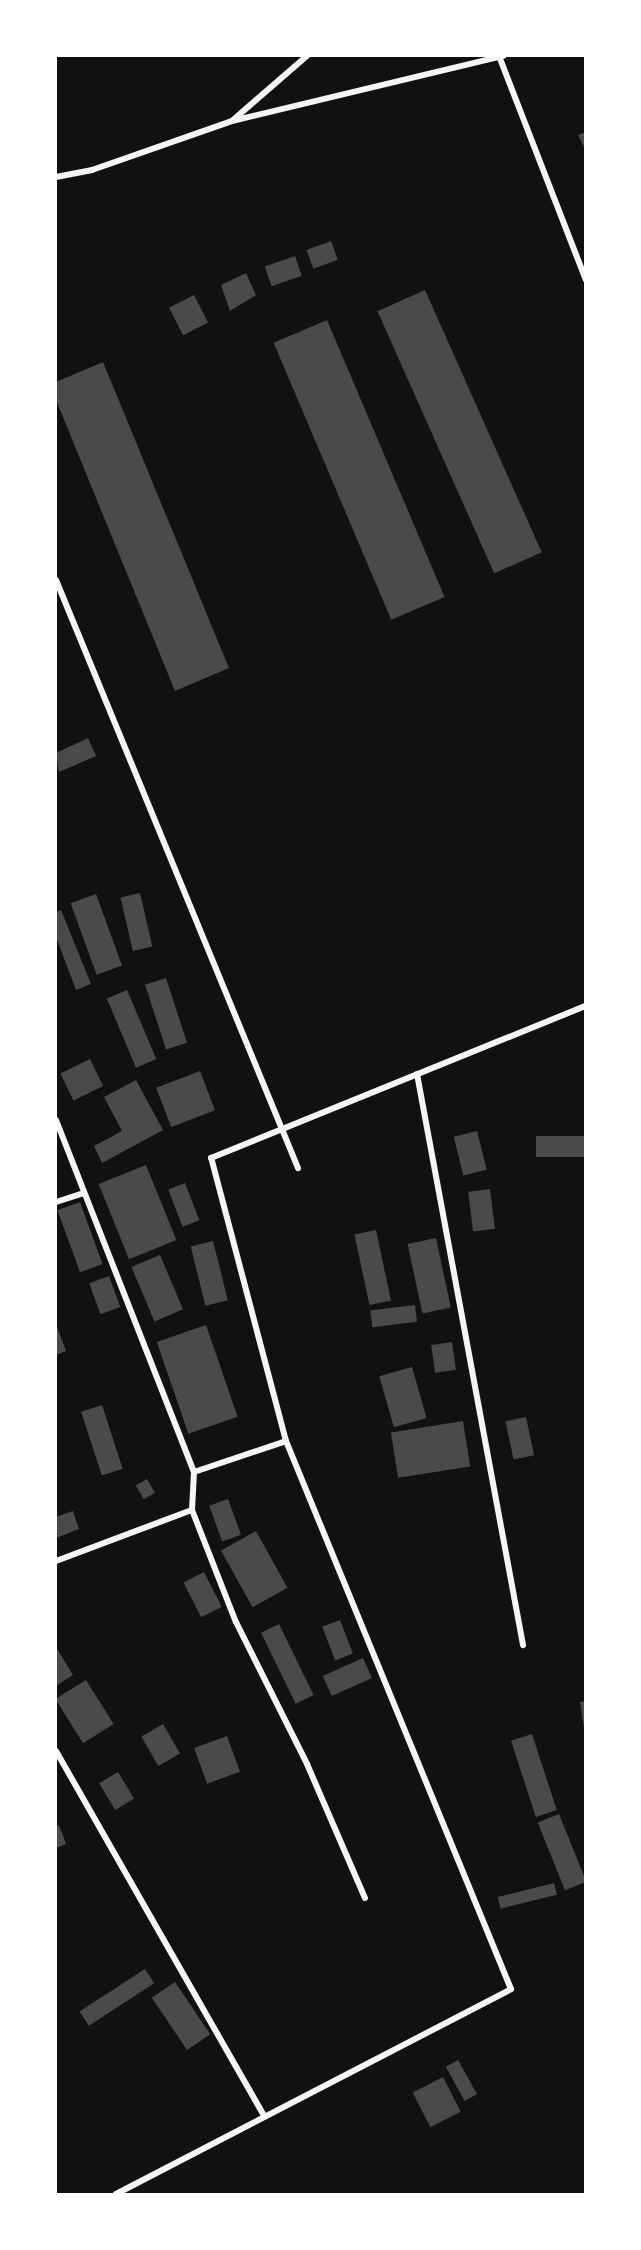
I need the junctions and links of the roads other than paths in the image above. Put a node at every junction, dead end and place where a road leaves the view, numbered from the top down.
1 (308, 56) edge
2 (501, 56) edge
3 (231, 122) junction
4 (56, 177) edge
5 (585, 280) edge
6 (56, 580) edge
7 (585, 1006) edge
8 (417, 1074) junction
9 (56, 1120) edge
10 (282, 1129) junction
11 (298, 1168) dead end
12 (84, 1193) junction
13 (56, 1202) edge
14 (286, 1441) junction
15 (195, 1472) junction
16 (192, 1510) junction
17 (56, 1561) edge
18 (523, 1645) dead end
19 (56, 1751) edge
20 (365, 1898) dead end
21 (265, 2116) junction
22 (116, 2194) edge

1 - 3 street
2 - 3 street
2 - 5 street
3 - 4 street
6 - 10 street
7 - 8 street
8 - 10 street
8 - 18 street
9 - 12 street
10 - 11 street
10 - 14 street
12 - 13 street
12 - 15 street
14 - 15 street
14 - 21 street
15 - 16 street
16 - 17 street
16 - 20 street
19 - 21 street
21 - 22 street

